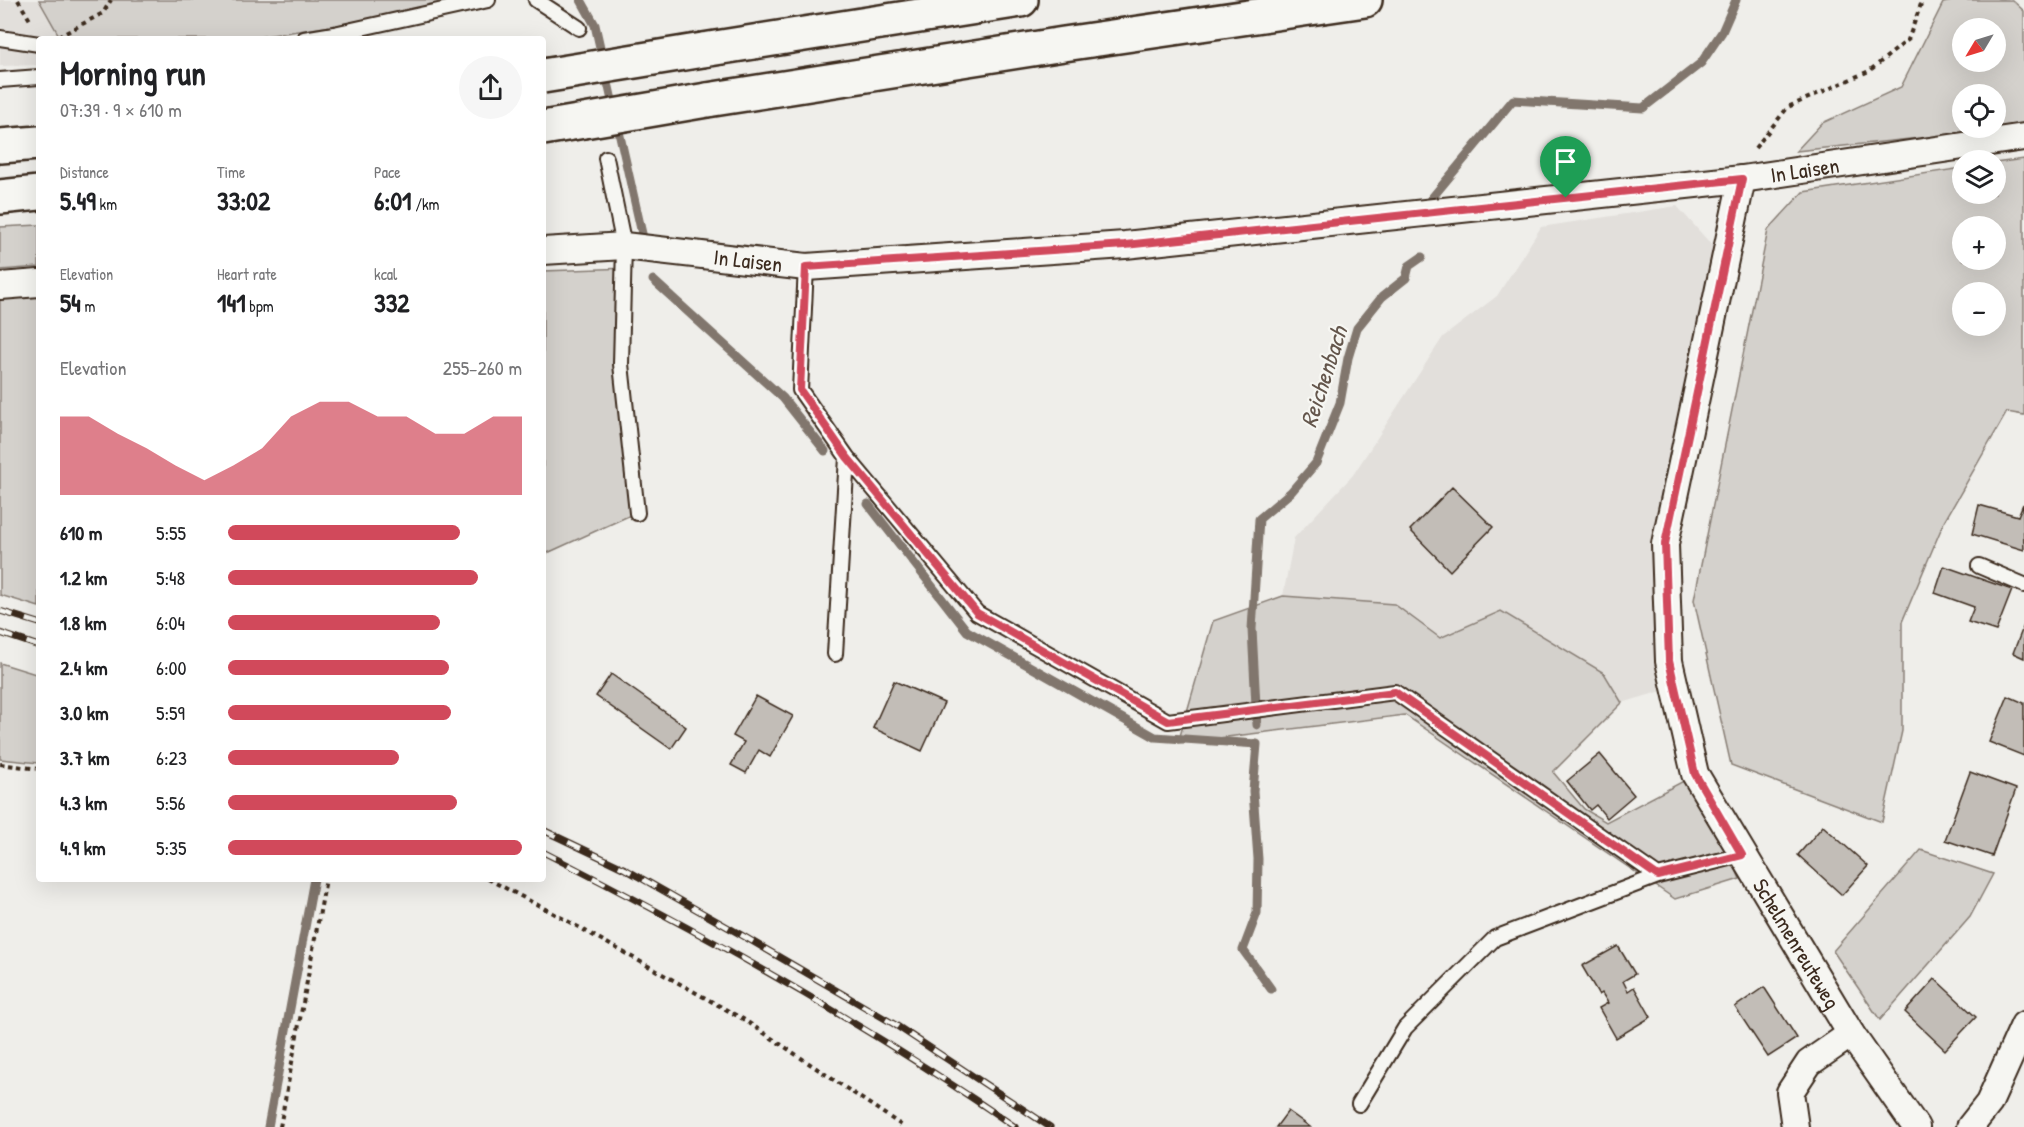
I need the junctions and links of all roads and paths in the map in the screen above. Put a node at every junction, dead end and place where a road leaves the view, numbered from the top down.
1 (111, 0) edge
2 (488, 0) edge
3 (536, 0) edge
4 (1021, 0) edge
5 (1365, 0) edge
6 (1921, 4) dead end
7 (579, 28) dead end
8 (60, 36) edge
9 (322, 36) edge
10 (0, 38) edge
11 (36, 44) edge
12 (546, 76) edge
13 (36, 77) edge
14 (0, 80) edge
15 (546, 127) edge
16 (2024, 137) edge
17 (36, 143) edge
18 (0, 146) edge
19 (606, 158) dead end
20 (1742, 179) junction
21 (36, 193) edge
22 (0, 197) edge
23 (624, 246) junction
24 (546, 251) edge
25 (806, 267) junction
26 (36, 283) edge
27 (0, 286) edge
28 (847, 457) junction
29 (637, 513) dead end
30 (1979, 566) dead end
31 (2024, 585) edge
32 (835, 654) dead end
33 (0, 764) edge
34 (36, 769) edge
35 (1742, 855) junction
36 (1658, 876) junction
37 (325, 882) edge
38 (494, 882) edge
39 (2024, 1025) edge
40 (1851, 1034) junction
41 (1359, 1104) dead end
42 (280, 1127) edge
43 (904, 1127) edge
44 (1795, 1127) edge
45 (1916, 1127) edge
46 (1970, 1127) edge

1 - 8 path
2 - 9 lane
3 - 7 lane
4 - 12 highway, bridge
5 - 15 highway, bridge
6 - 20 path
10 - 11 lane
13 - 14 lane
16 - 20 street, In Laisen
17 - 18 highway
19 - 23 lane
20 - 25 street, In Laisen
20 - 35 street, Schelmenreuteweg
21 - 22 highway
23 - 24 street, In Laisen
23 - 25 street, In Laisen
23 - 29 lane
25 - 28 lane
26 - 27 street
28 - 32 lane
28 - 36 lane
30 - 31 lane
33 - 34 path
35 - 36 lane, Schelmenreuteweg
35 - 40 street, Schelmenreuteweg
36 - 41 lane, Schelmenreuteweg
37 - 42 path
38 - 43 path
39 - 46 street
40 - 44 street, Schelmenreuteweg
40 - 45 street, Schelmenreuteweg

